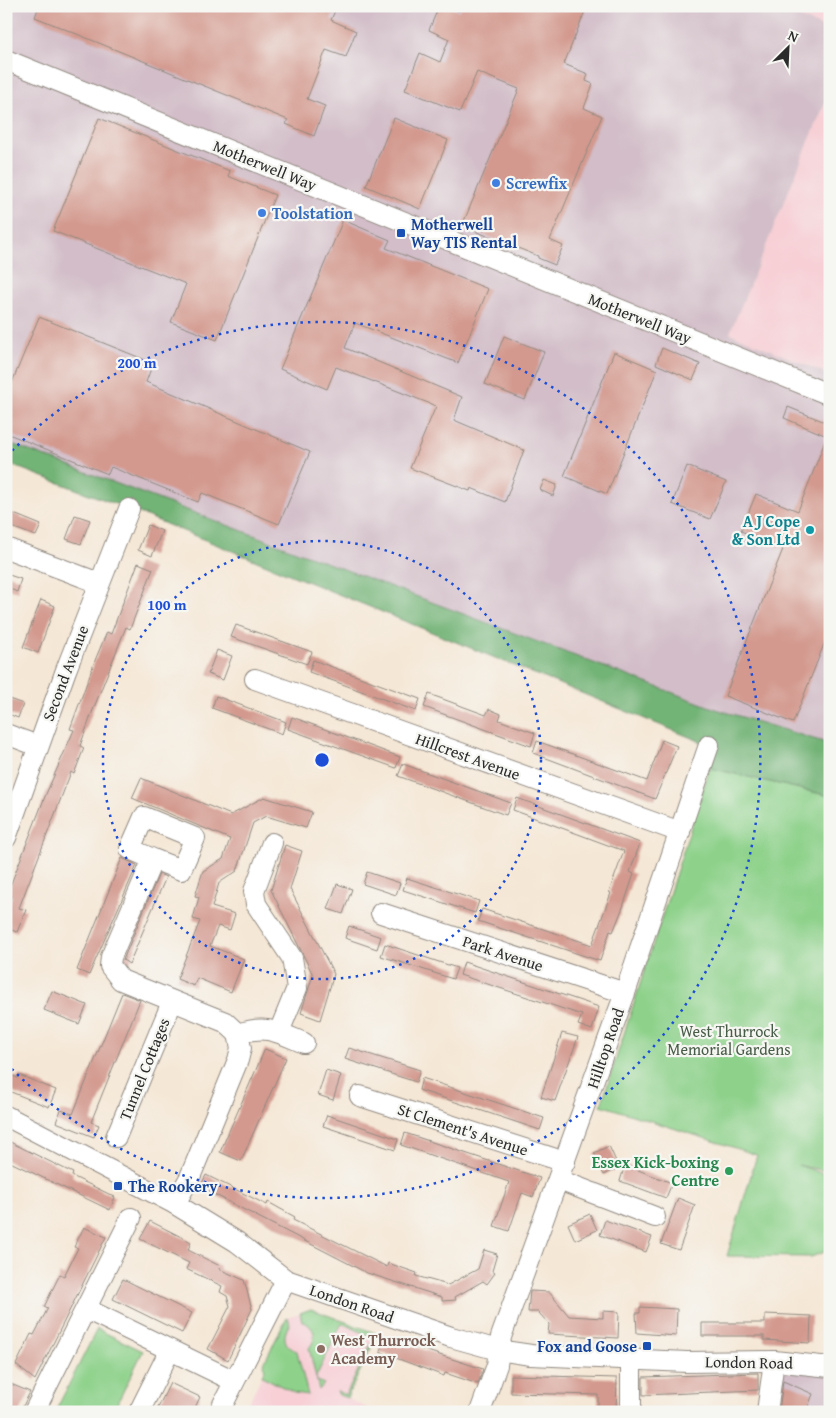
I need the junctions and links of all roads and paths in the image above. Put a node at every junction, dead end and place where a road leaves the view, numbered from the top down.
1 (6, 60) edge
2 (830, 395) edge
3 (129, 509) dead end
4 (6, 548) edge
5 (99, 583) junction
6 (256, 678) dead end
7 (6, 734) edge
8 (709, 745) dead end
9 (38, 746) junction
10 (680, 832) junction
11 (6, 838) edge
12 (272, 843) dead end
13 (153, 859) dead end
14 (381, 913) dead end
15 (625, 993) junction
16 (172, 1002) junction
17 (279, 1032) junction
18 (238, 1034) junction
19 (304, 1043) dead end
20 (360, 1096) dead end
21 (6, 1116) edge
22 (116, 1137) dead end
23 (562, 1171) junction
24 (175, 1204) junction
25 (655, 1217) dead end
26 (131, 1218) dead end
27 (286, 1280) junction
28 (86, 1309) junction
29 (170, 1350) junction
30 (498, 1350) junction
31 (631, 1358) junction
32 (774, 1361) junction
33 (830, 1367) edge
34 (234, 1381) junction
35 (34, 1412) edge
36 (139, 1412) edge
37 (219, 1412) edge
38 (480, 1412) edge
39 (631, 1412) edge
40 (767, 1412) edge

1 - 2 street, Motherwell Way
3 - 5 street, Second Avenue
4 - 5 street
5 - 9 street, Second Avenue
6 - 10 street, Hillcrest Avenue
7 - 9 street
8 - 10 street, Hilltop Road
9 - 11 street, Second Avenue
10 - 15 street, Hilltop Road
12 - 17 street
13 - 16 street, Tunnel Cottages
14 - 15 street, Park Avenue
15 - 23 street, Hilltop Road
16 - 18 street, Tunnel Cottages
16 - 22 street, Tunnel Cottages
17 - 18 street
17 - 19 street
18 - 24 street
20 - 23 street, St Clement's Avenue
21 - 24 street, London Road
23 - 25 street, St Clement's Avenue
23 - 30 street, Hilltop Road
24 - 27 street, London Road
26 - 28 street
27 - 30 street, London Road
27 - 34 street
28 - 29 street
28 - 35 street
29 - 34 street
29 - 36 street
30 - 31 street, London Road
30 - 38 street, Hilltop Road
31 - 32 street, London Road
31 - 39 street
32 - 33 street, London Road
32 - 40 street
34 - 37 street

